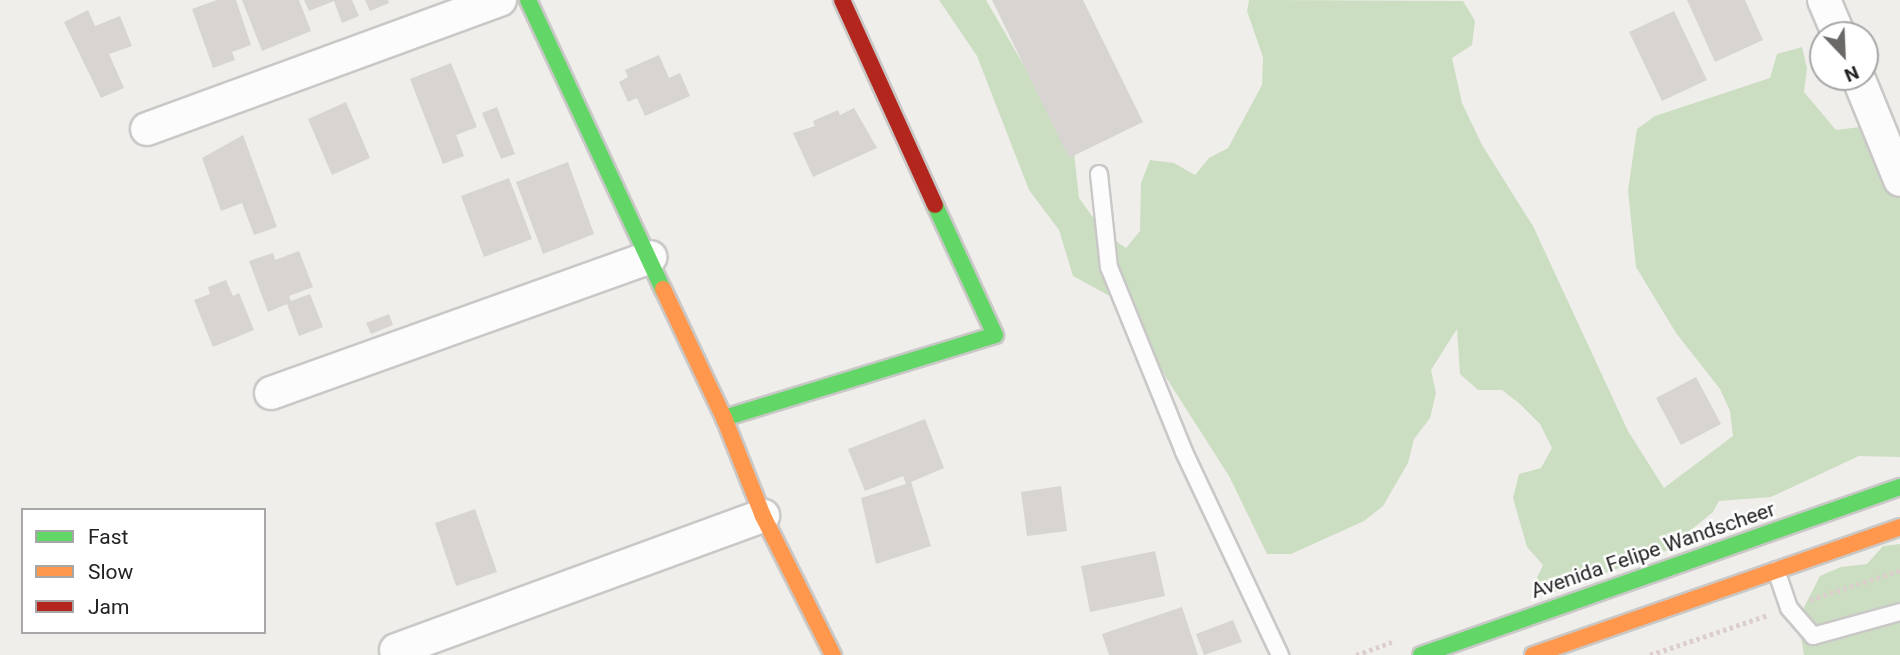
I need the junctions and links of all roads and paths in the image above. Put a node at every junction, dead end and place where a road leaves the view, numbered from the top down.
1 (500, 0) edge
2 (528, 0) edge
3 (842, 0) edge
4 (1824, 0) edge
5 (1833, 21) edge
6 (1864, 91) edge
7 (147, 129) dead end
8 (1099, 174) dead end
9 (1900, 180) edge
10 (650, 257) junction
11 (271, 393) dead end
12 (724, 418) junction
13 (1900, 487) edge
14 (763, 516) junction
15 (1900, 527) edge
16 (1776, 570) junction
17 (1900, 612) edge
18 (1586, 646) edge
19 (396, 650) dead end
20 (833, 655) edge
21 (1280, 655) edge
22 (1422, 655) edge
23 (1533, 655) edge

1 - 7 street
2 - 10 street
3 - 12 street
4 - 5 street
6 - 9 street
8 - 21 lane
10 - 11 street
10 - 12 street
12 - 14 street
13 - 22 street, Avenida Felipe Wandscheer
14 - 19 street
14 - 20 street
15 - 16 street
16 - 17 lane
16 - 18 street
18 - 23 street

